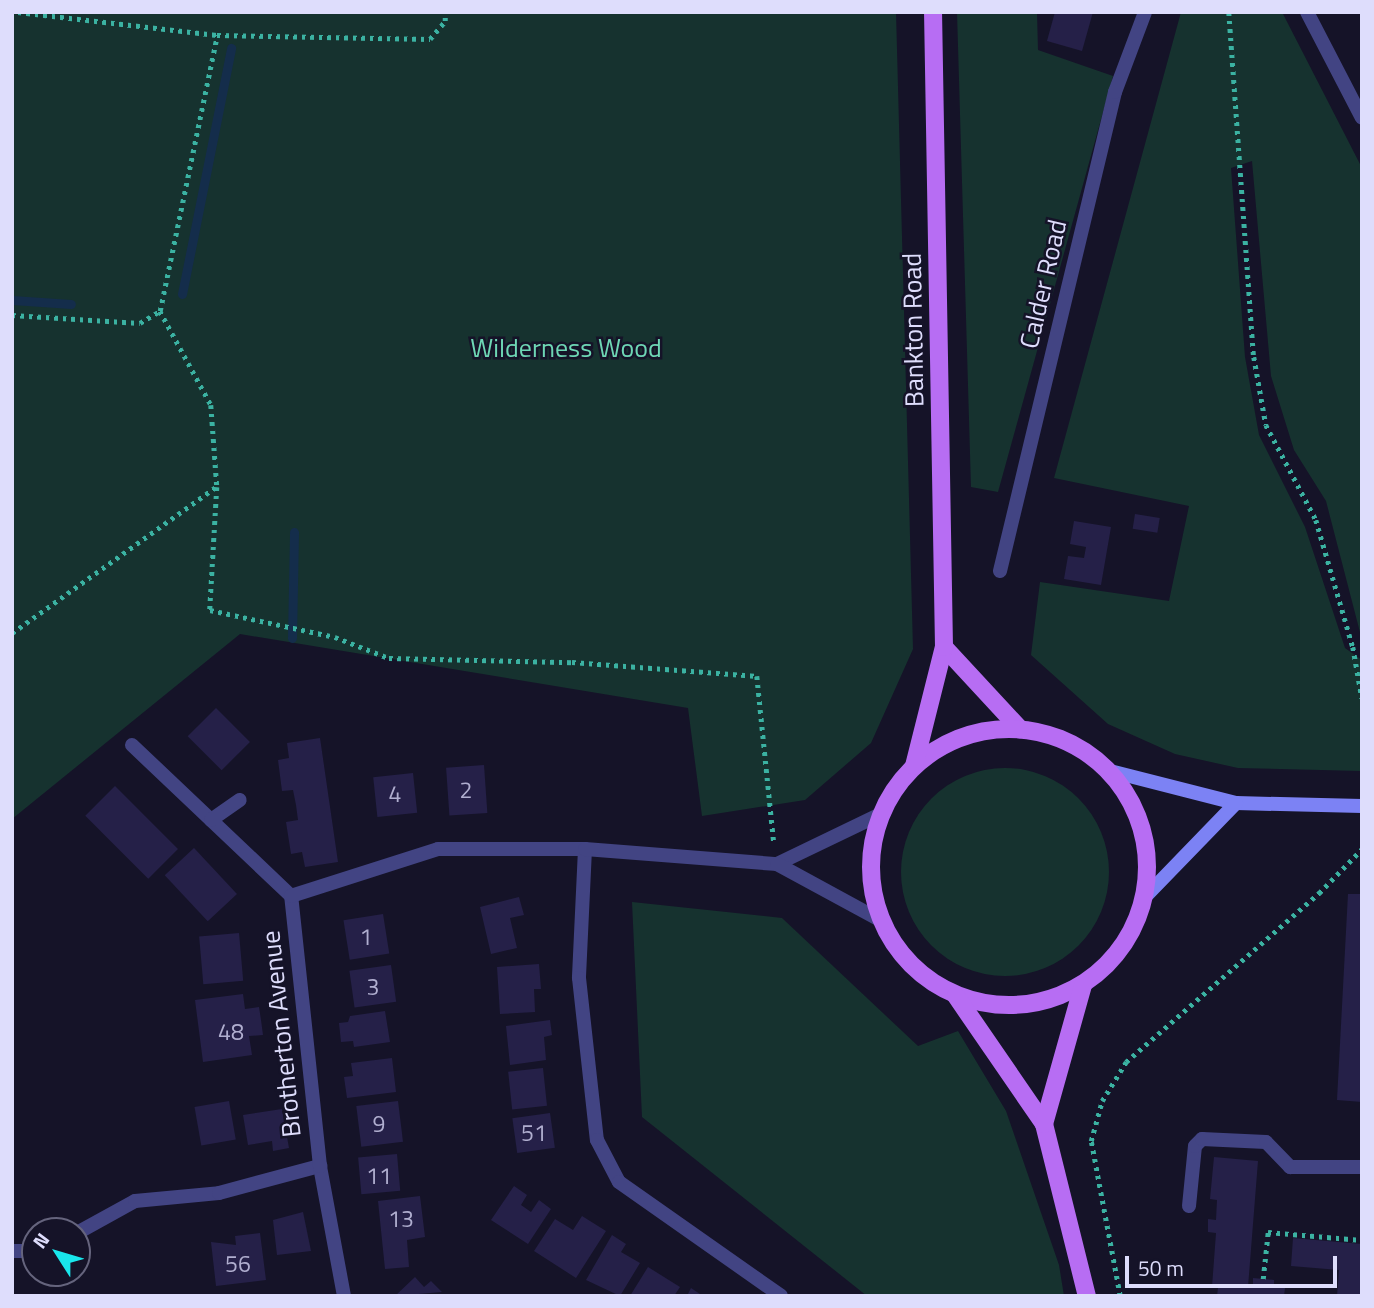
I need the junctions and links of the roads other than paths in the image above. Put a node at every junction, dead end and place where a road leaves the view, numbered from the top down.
1 (933, 12) edge
2 (1144, 12) edge
3 (1307, 12) edge
4 (1362, 118) edge
5 (1000, 571) dead end
6 (944, 647) junction
7 (1020, 729) junction
8 (132, 745) dead end
9 (914, 766) junction
10 (1110, 771) junction
11 (240, 800) dead end
12 (1236, 803) junction
13 (1362, 806) edge
14 (881, 814) junction
15 (211, 820) junction
16 (585, 849) junction
17 (777, 864) junction
18 (291, 896) junction
19 (1145, 897) junction
20 (880, 920) junction
21 (1083, 985) junction
22 (956, 996) junction
23 (1044, 1124) junction
24 (320, 1166) junction
25 (1362, 1167) edge
26 (1189, 1206) dead end
27 (91, 1225) edge
28 (344, 1296) edge
29 (781, 1296) edge
30 (1087, 1296) edge

1 - 6 main road, Bankton Road
2 - 5 street, Calder Road
3 - 4 street
6 - 7 main road
6 - 9 main road, Bankton Road
7 - 9 main road
7 - 10 main road
8 - 15 street, Brotherton Avenue
9 - 14 main road
10 - 12 street
10 - 19 main road
11 - 15 street
12 - 13 street
12 - 19 street
14 - 17 street
14 - 20 main road
15 - 18 street, Brotherton Avenue
16 - 17 street, Brotherton Avenue
16 - 18 street, Brotherton Avenue
16 - 29 street
17 - 20 street, Brotherton Avenue
18 - 24 street, Brotherton Avenue
19 - 21 main road
20 - 22 main road
21 - 22 main road
21 - 23 main road
22 - 23 main road
23 - 30 main road
24 - 27 street, Brotherton Avenue
24 - 28 street, Brotherton Avenue
25 - 26 street

